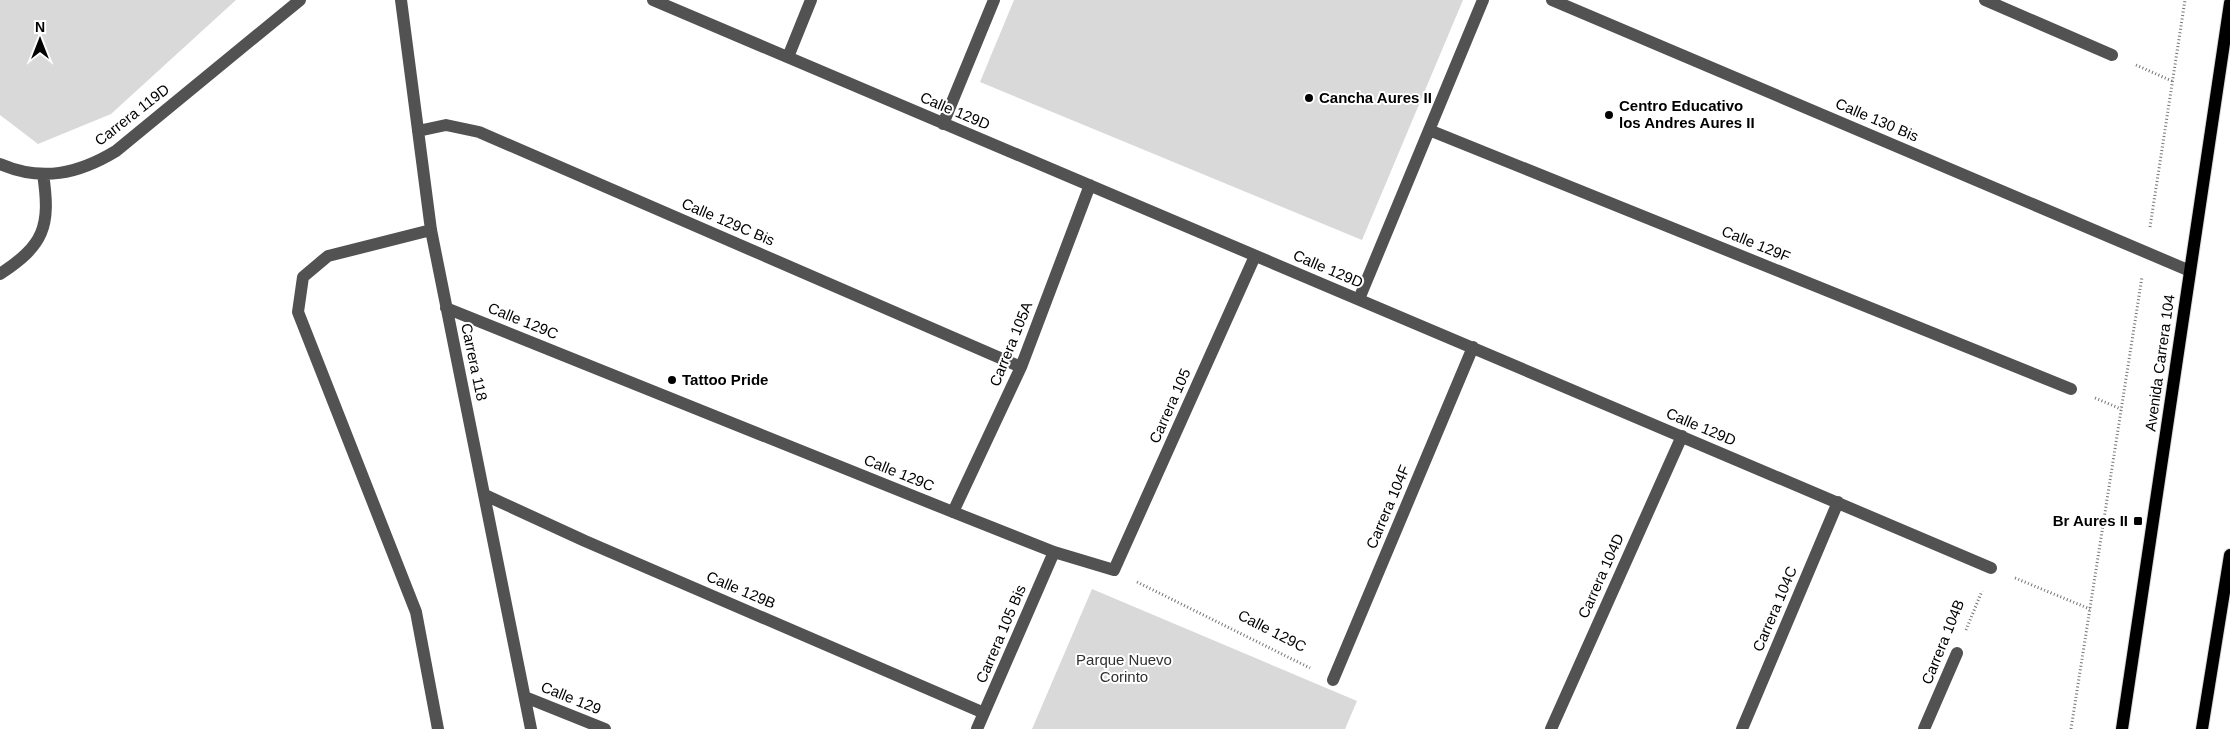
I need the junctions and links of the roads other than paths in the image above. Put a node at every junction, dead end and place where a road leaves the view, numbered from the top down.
1 (300, 0) edge
2 (401, 0) edge
3 (653, 0) edge
4 (811, 0) edge
5 (994, 0) edge
6 (1483, 0) edge
7 (1552, 0) edge
8 (1985, 0) edge
9 (2230, 3) edge
10 (2112, 55) road end
11 (788, 57) junction
12 (944, 124) junction
13 (1429, 130) junction
14 (418, 131) junction
15 (0, 164) edge
16 (43, 174) junction
17 (1090, 185) junction
18 (431, 230) junction
19 (1255, 256) junction
20 (2190, 271) junction
21 (0, 274) edge
22 (1359, 299) junction
23 (446, 308) junction
24 (1473, 348) junction
25 (1022, 367) junction
26 (2071, 389) dead end
27 (1682, 436) junction
28 (485, 495) junction
29 (1838, 502) junction
30 (953, 512) junction
31 (1054, 552) junction
32 (2230, 555) edge
33 (1991, 568) road end
34 (1114, 570) joint
35 (1957, 653) road end
36 (1333, 680) road end
37 (525, 696) junction
38 (984, 713) junction
39 (438, 729) edge
40 (531, 729) edge
41 (605, 729) edge
42 (977, 729) edge
43 (1551, 729) edge
44 (1742, 729) edge
45 (1924, 729) edge
46 (2122, 729) edge
47 (2202, 729) edge

1 - 16 street, Carrera 119D
2 - 14 street, Carrera 118
3 - 11 street, Calle 129D
4 - 11 street
5 - 12 street
6 - 13 street
7 - 20 street, Calle 130 Bis
8 - 10 street
9 - 20 main road, Avenida Carrera 104
11 - 12 street, Calle 129D
12 - 17 street, Calle 129D
13 - 22 street
13 - 26 street, Calle 129F
14 - 18 street, Carrera 118
14 - 25 street, Calle 129C Bis
15 - 16 street
16 - 21 street
17 - 19 street, Calle 129D
17 - 25 street, Carrera 105A
18 - 23 street, Carrera 118
18 - 39 street
19 - 22 street, Calle 129D
19 - 34 street, Carrera 105
20 - 46 main road, Avenida Carrera 104
22 - 24 street, Calle 129D
23 - 28 street, Carrera 118
23 - 30 street, Calle 129C
24 - 27 street, Calle 129D
24 - 36 street, Carrera 104F
25 - 30 street, Carrera 105A
27 - 29 street, Calle 129D
27 - 43 street, Carrera 104D
28 - 37 street, Carrera 118
28 - 38 street, Calle 129B
29 - 33 street, Calle 129D
29 - 44 street, Carrera 104C
30 - 31 street, Calle 129C
31 - 34 street, Calle 129C
31 - 38 street, Carrera 105 Bis
32 - 47 main road
35 - 45 street, Carrera 104B
37 - 40 street, Carrera 118
37 - 41 street, Calle 129
38 - 42 street, Carrera 105 Bis

